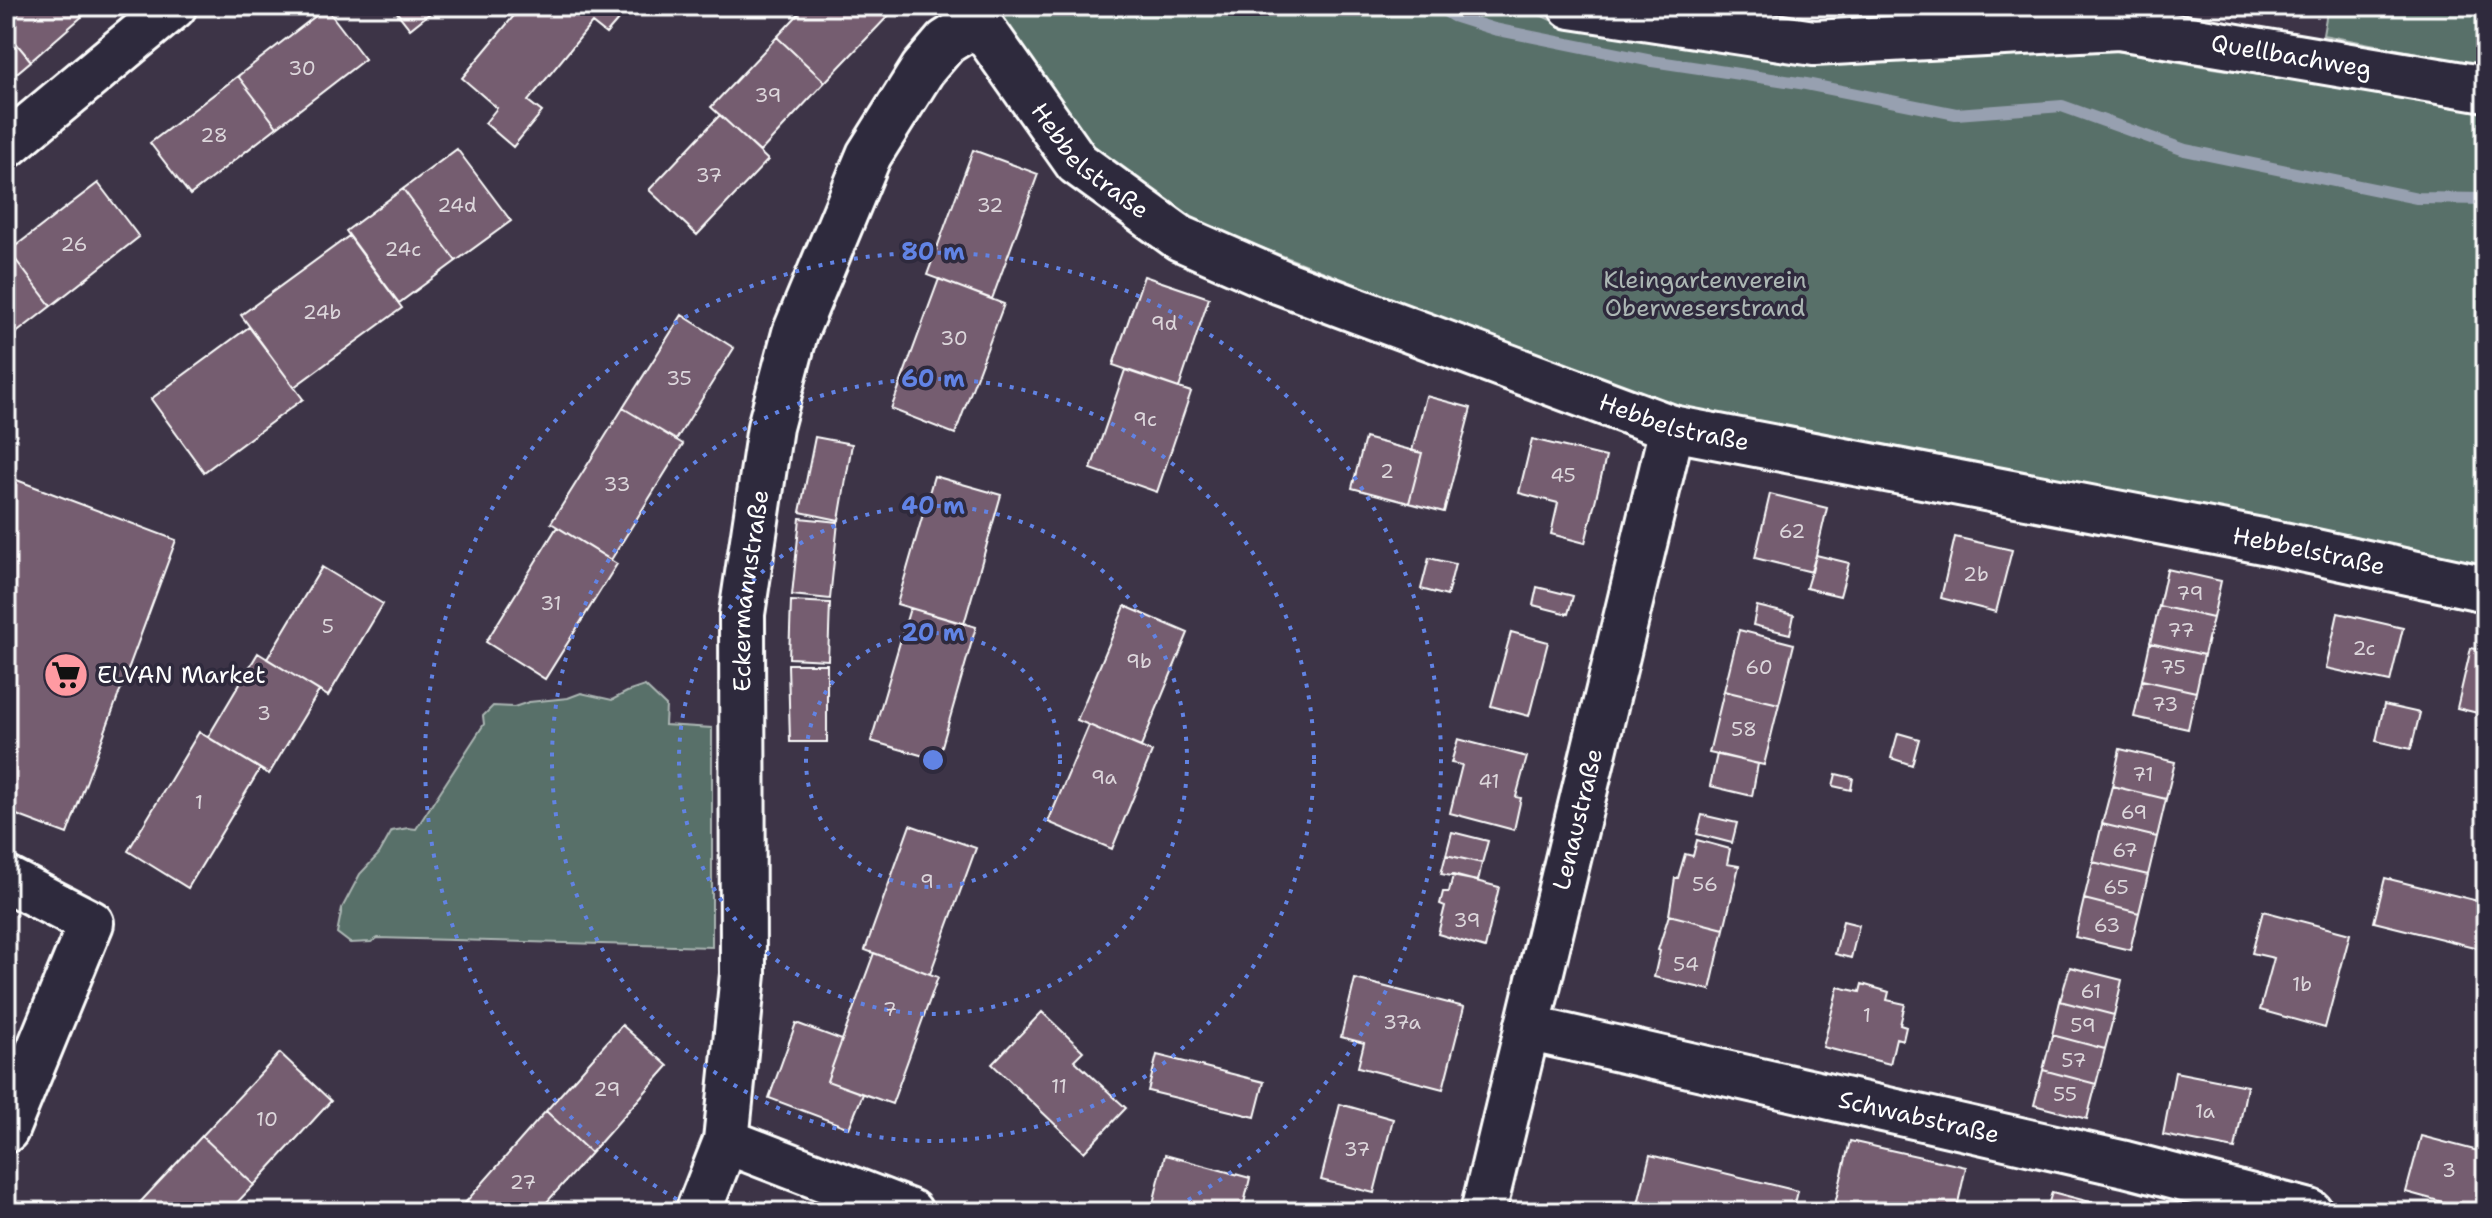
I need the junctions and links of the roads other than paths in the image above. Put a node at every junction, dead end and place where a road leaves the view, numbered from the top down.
1 (174, 6) edge
2 (1571, 6) edge
3 (978, 22) joint
4 (2486, 89) edge
5 (6, 146) edge
6 (1672, 428) junction
7 (2486, 589) edge
8 (6, 879) edge
9 (1527, 1028) junction
10 (6, 1130) edge
11 (726, 1141) junction
12 (2162, 1194) edge
13 (698, 1212) edge
14 (910, 1212) edge
15 (1483, 1212) edge
16 (2310, 1212) edge

1 - 5 street
2 - 4 street, Quellbachweg
3 - 6 street, Hebbelstraße
3 - 11 street, Eckermannstraße
6 - 7 street, Hebbelstraße
6 - 9 street, Lenaustraße
8 - 10 street
9 - 12 street, Schwabstraße
9 - 15 street, Lenaustraße
11 - 13 street, Eckermannstraße
11 - 14 street
12 - 16 street, Schwabstraße

